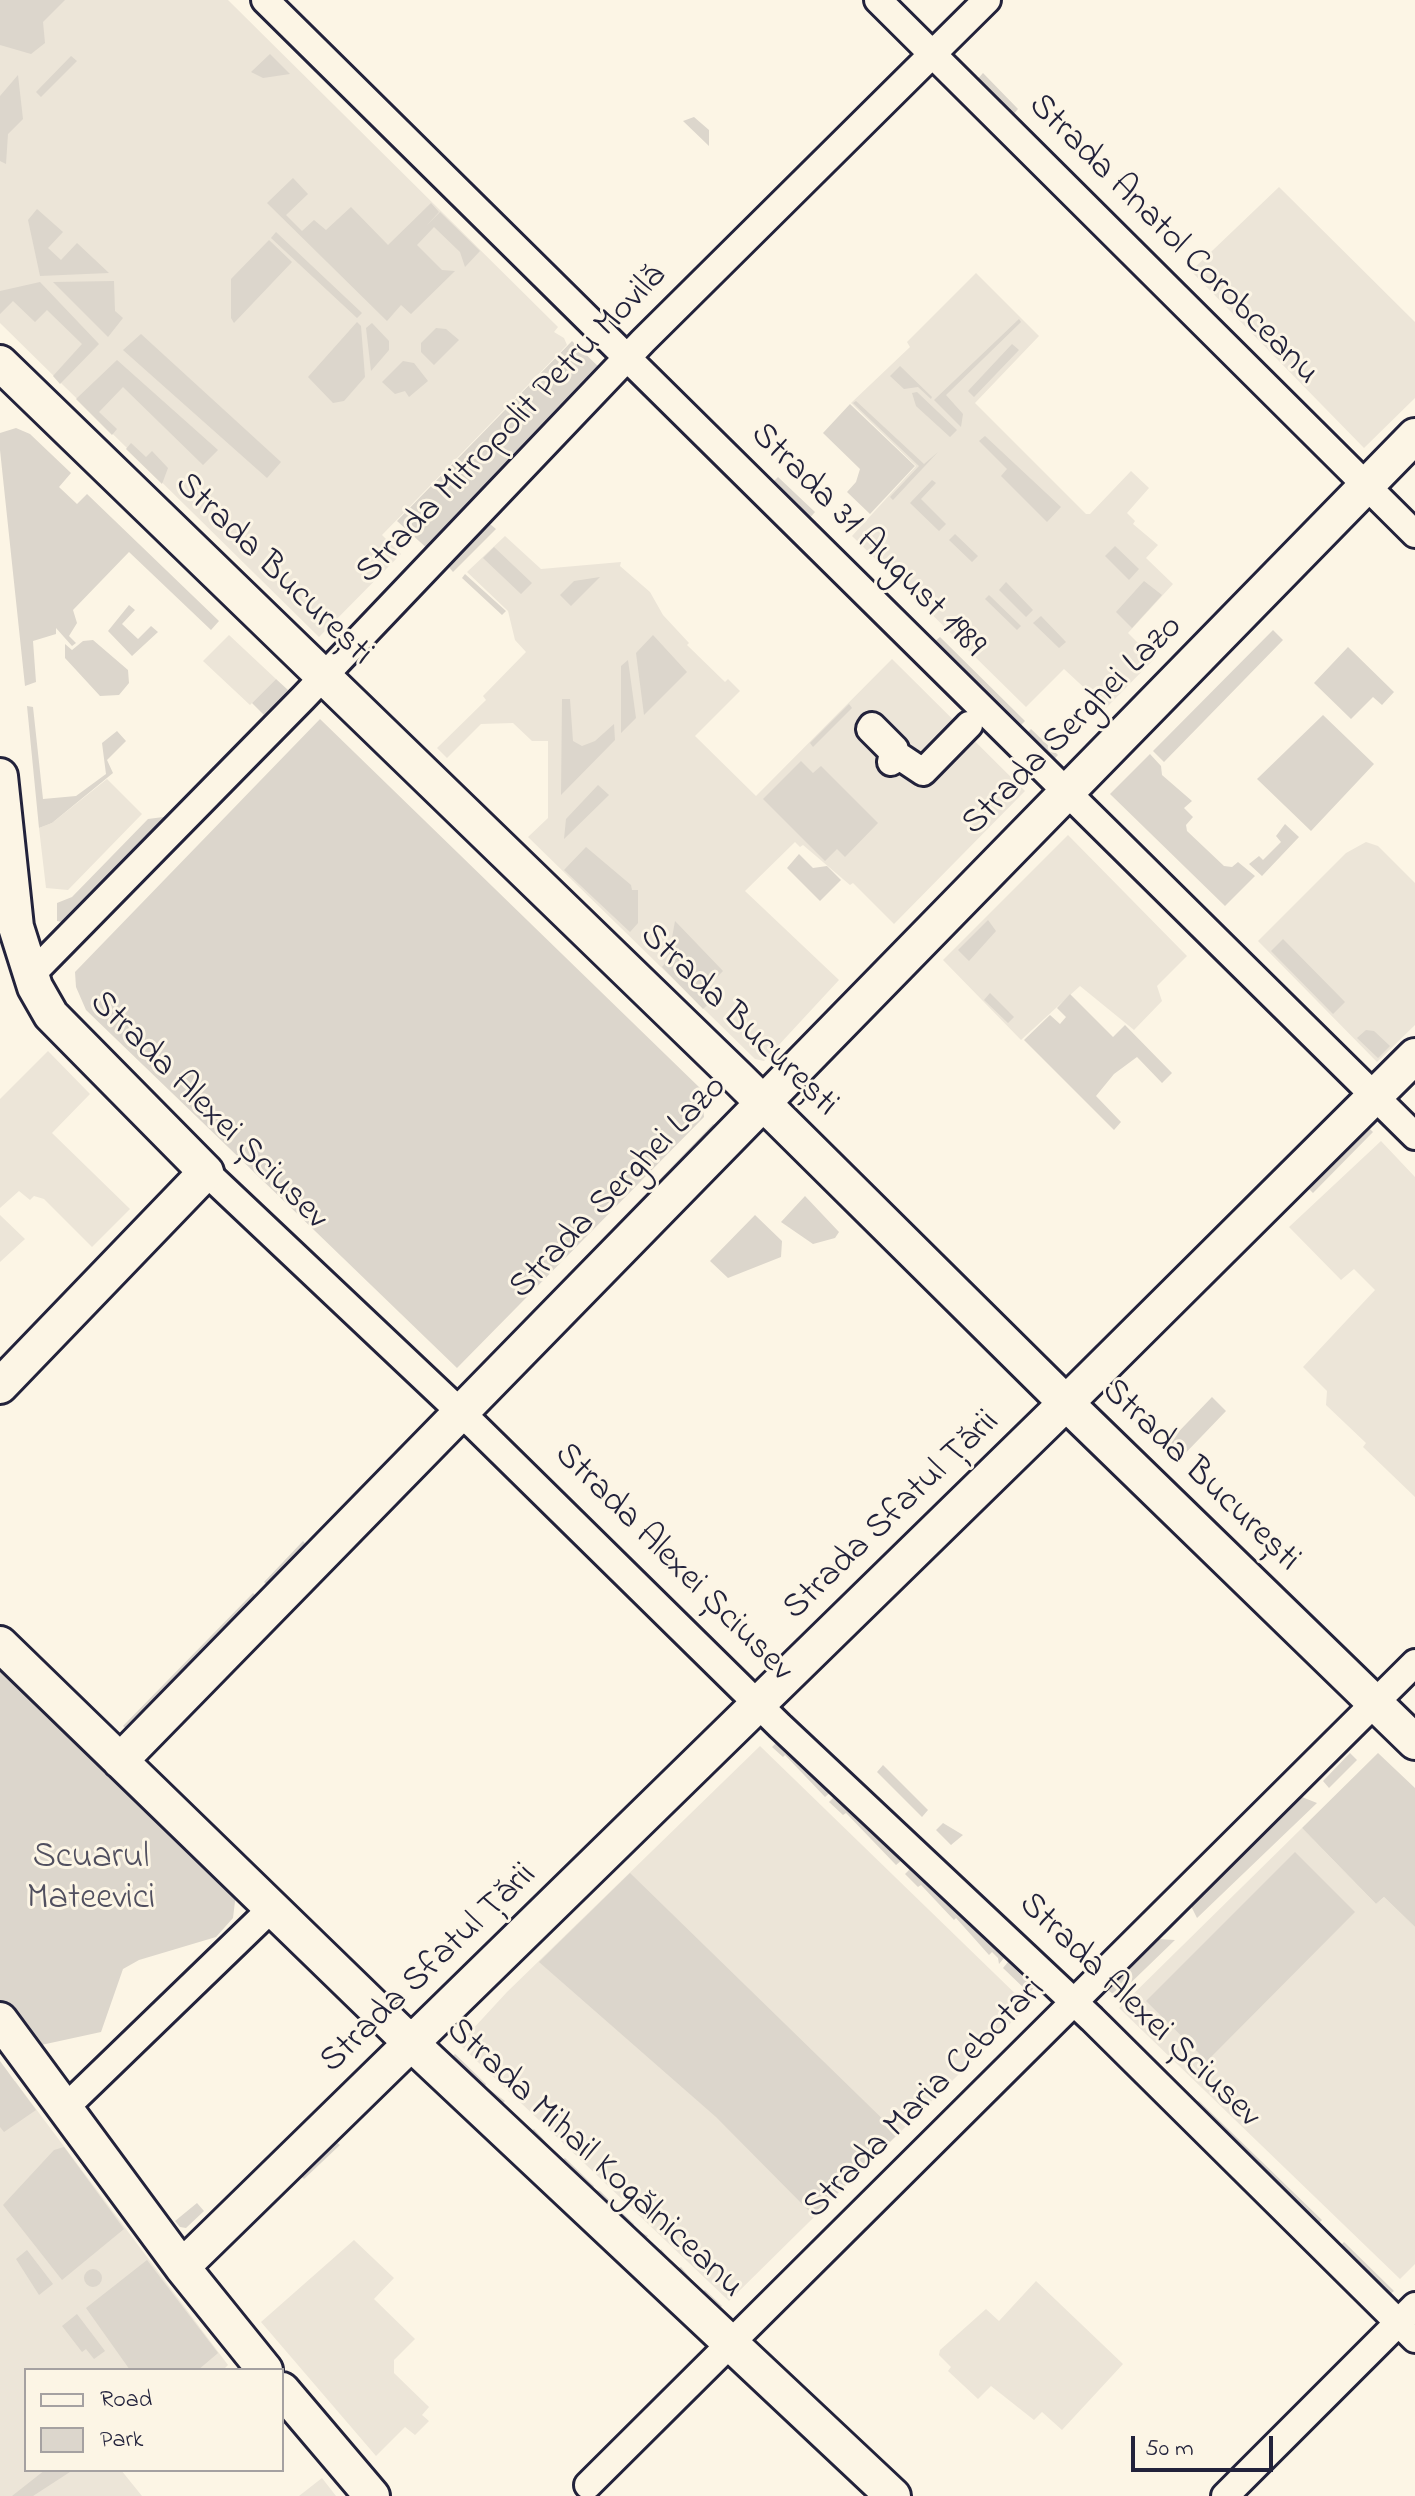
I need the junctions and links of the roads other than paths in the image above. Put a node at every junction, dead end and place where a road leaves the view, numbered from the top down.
1 (265, 0) edge
2 (878, 0) edge
3 (987, 0) edge
4 (932, 53) junction
5 (628, 357) junction
6 (0, 363) edge
7 (0, 402) edge
8 (58, 420) junction
9 (1415, 436) edge
10 (1366, 485) junction
11 (1415, 534) edge
12 (324, 677) junction
13 (969, 725) dead end
14 (900, 764) dead end
15 (0, 776) edge
16 (1067, 791) junction
17 (30, 976) junction
18 (1415, 1056) edge
19 (1373, 1095) junction
20 (761, 1102) junction
21 (1415, 1136) edge
22 (206, 1172) junction
23 (0, 1386) edge
24 (1066, 1403) junction
25 (459, 1411) junction
26 (0, 1644) edge
27 (1415, 1663) edge
28 (1374, 1702) junction
29 (758, 1705) junction
30 (1415, 1742) edge
31 (120, 1761) junction
32 (273, 1907) junction
33 (1075, 2004) junction
34 (0, 2020) edge
35 (412, 2044) junction
36 (64, 2109) junction
37 (182, 2267) junction
38 (1409, 2323) edge
39 (730, 2345) junction
40 (263, 2368) edge
41 (284, 2392) edge
42 (588, 2485) dead end
43 (1240, 2491) edge
44 (372, 2496) edge
45 (893, 2496) edge

1 - 5 street, Strada 31 August 1989
2 - 4 street, Strada Anatol Corobceanu
3 - 4 street, Strada Mitropolit Petru Movilă
4 - 5 street, Strada Mitropolit Petru Movilă
4 - 10 street, Strada Anatol Corobceanu
5 - 12 street, Strada Mitropolit Petru Movilă
5 - 16 street, Strada 31 August 1989
6 - 8 main road, Strada București
7 - 8 main road
8 - 12 main road, Strada București
9 - 10 main road, Strada Serghei Lazo
10 - 11 street, Strada Anatol Corobceanu
10 - 16 main road, Strada Serghei Lazo
12 - 17 street, Strada Mitropolit Petru Movilă
12 - 20 main road, Strada București
13 - 14 street
15 - 17 main road, Strada Alexei Șciusev
16 - 19 street, Strada 31 August 1989
16 - 20 main road, Strada Serghei Lazo
17 - 22 main road, Strada Alexei Șciusev
18 - 19 main road, Strada Sfatul Țării
19 - 21 street, Strada 31 August 1989
19 - 24 main road, Strada Sfatul Țării
20 - 24 main road, Strada București
20 - 25 main road, Strada Serghei Lazo
22 - 23 main road
22 - 25 street, Strada Alexei Șciusev
24 - 28 main road, Strada București
24 - 29 main road, Strada Sfatul Țării
25 - 29 street, Strada Alexei Șciusev
25 - 31 main road, Strada Serghei Lazo
26 - 31 main road, Strada Mihail Kogălniceanu
27 - 28 street, Strada Maria Cebotari
28 - 30 main road, Strada București
28 - 33 street, Strada Maria Cebotari
29 - 33 street, Strada Alexei Șciusev
29 - 35 main road, Strada Sfatul Țării
31 - 32 main road, Strada Mihail Kogălniceanu
32 - 35 main road, Strada Mihail Kogălniceanu
32 - 36 street
33 - 38 street, Strada Alexei Șciusev
33 - 39 street, Strada Maria Cebotari
34 - 36 main road
35 - 37 main road, Strada Sfatul Țării
35 - 39 main road, Strada Mihail Kogălniceanu
36 - 37 main road
37 - 40 main road
38 - 43 street
39 - 42 street, Strada Maria Cebotari
39 - 45 main road, Strada Mihail Kogălniceanu
41 - 44 main road

